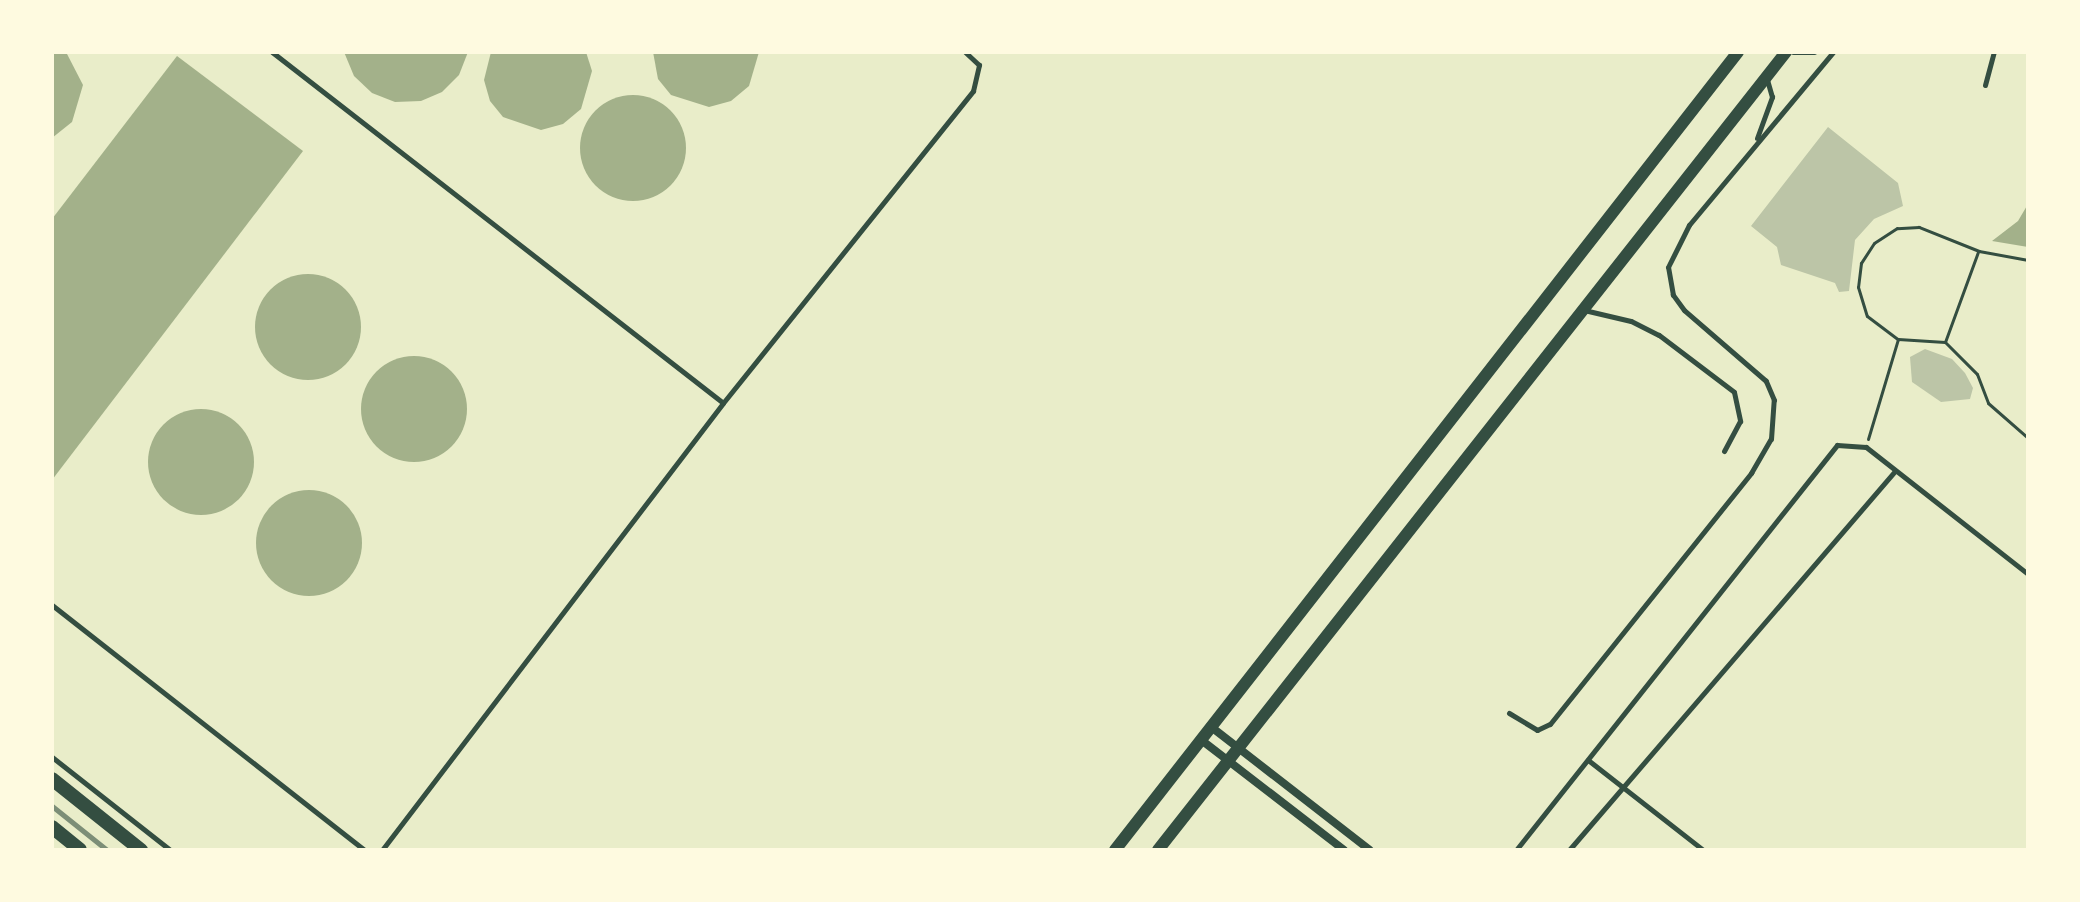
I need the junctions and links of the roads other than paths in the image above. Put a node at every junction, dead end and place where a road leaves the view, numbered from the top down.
1 (272, 52) edge
2 (965, 52) edge
3 (1738, 52) edge
4 (1786, 52) edge
5 (1793, 52) edge
6 (1814, 52) edge
7 (1833, 52) edge
8 (1994, 52) edge
9 (1766, 77) junction
10 (1985, 85) dead end
11 (1755, 143) junction
12 (1582, 310) junction
13 (723, 403) junction
14 (1724, 451) dead end
15 (1895, 471) junction
16 (2028, 574) edge
17 (52, 605) edge
18 (1509, 713) dead end
19 (1210, 726) junction
20 (1200, 739) junction
21 (1238, 749) junction
22 (52, 757) edge
23 (1587, 760) junction
24 (1228, 761) junction
25 (52, 779) edge
26 (1623, 784) junction
27 (52, 827) edge
28 (80, 850) edge
29 (141, 850) edge
30 (170, 850) edge
31 (364, 850) edge
32 (382, 850) edge
33 (1115, 850) edge
34 (1158, 850) edge
35 (1344, 850) edge
36 (1370, 850) edge
37 (1516, 850) edge
38 (1569, 850) edge
39 (1703, 850) edge

1 - 13 lane
2 - 13 lane
3 - 19 street
4 - 9 street
5 - 6 lane
7 - 11 lane
8 - 10 lane
9 - 11 lane
9 - 12 street
11 - 18 lane
12 - 14 lane
12 - 21 street
13 - 32 lane
15 - 16 lane
15 - 23 lane
15 - 26 lane
17 - 31 lane
19 - 20 street
19 - 21 street
20 - 24 street
20 - 33 street
21 - 24 street
21 - 36 street
22 - 30 lane
23 - 26 lane
23 - 37 lane
24 - 34 street
24 - 35 street
25 - 29 main road
26 - 38 lane
26 - 39 lane
27 - 28 main road

